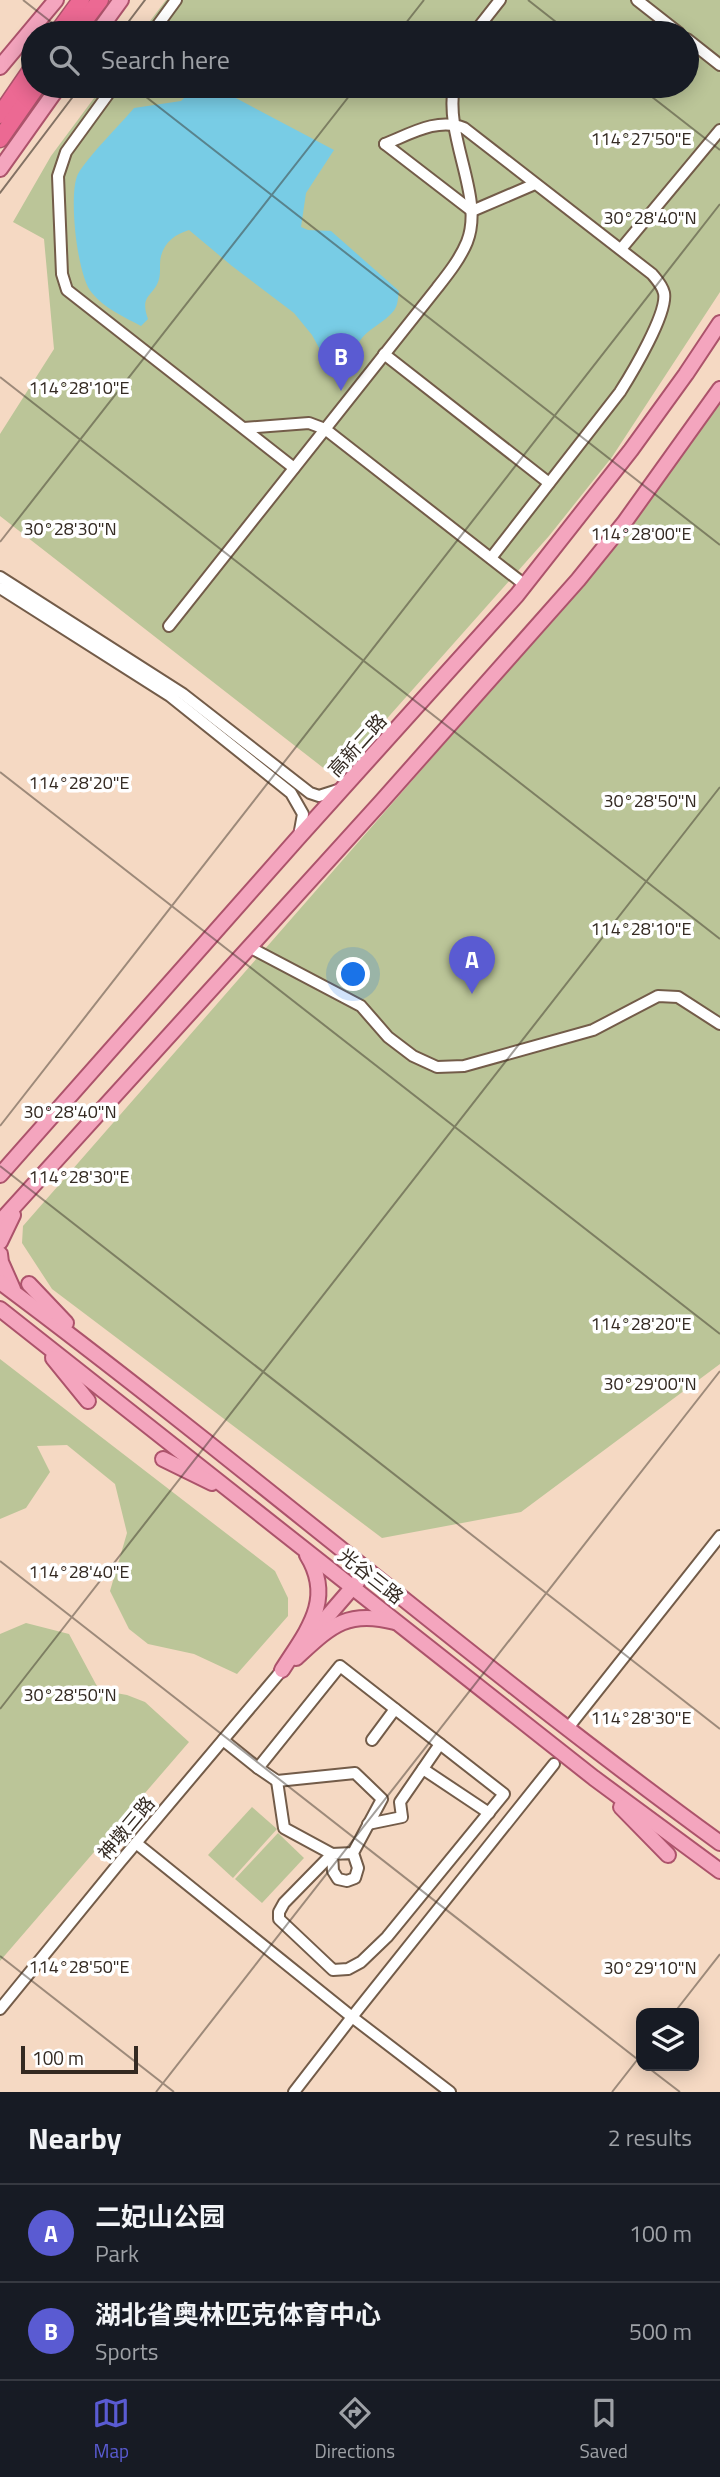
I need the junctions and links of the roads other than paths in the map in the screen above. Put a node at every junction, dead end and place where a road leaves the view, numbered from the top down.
1 (55, 0) edge
2 (81, 0) edge
3 (100, 0) edge
4 (121, 0) edge
5 (176, 0) edge
6 (499, 0) edge
7 (637, 0) edge
8 (39, 21) edge
9 (66, 21) edge
10 (84, 21) edge
11 (106, 21) edge
12 (161, 21) edge
13 (483, 21) edge
14 (664, 21) edge
15 (21, 40) edge
16 (21, 43) edge
17 (699, 48) edge
18 (0, 52) edge
19 (720, 65) edge
20 (0, 67) edge
21 (21, 84) edge
22 (29, 98) edge
23 (50, 98) edge
24 (105, 98) edge
25 (453, 98) edge
26 (0, 115) edge
27 (452, 123) junction
28 (720, 130) edge
29 (0, 139) edge
30 (0, 169) edge
31 (535, 184) junction
32 (472, 211) junction
33 (621, 249) junction
34 (720, 323) edge
35 (384, 354) junction
36 (720, 389) edge
37 (244, 428) junction
38 (325, 429) junction
39 (294, 468) junction
40 (549, 483) junction
41 (491, 558) junction
42 (0, 577) edge
43 (525, 585) junction
44 (0, 588) edge
45 (169, 626) dead end
46 (347, 786) junction
47 (298, 838) junction
48 (250, 947) junction
49 (720, 1024) edge
50 (0, 1175) edge
51 (21, 1202) junction
52 (0, 1222) edge
53 (0, 1242) edge
54 (0, 1254) edge
55 (0, 1282) edge
56 (29, 1283) dead end
57 (16, 1294) junction
58 (0, 1309) edge
59 (34, 1336) junction
60 (96, 1355) junction
61 (88, 1401) dead end
62 (163, 1459) dead end
63 (240, 1497) junction
64 (720, 1536) edge
65 (300, 1544) junction
66 (367, 1570) junction
67 (353, 1586) junction
68 (401, 1624) junction
69 (282, 1670) junction
70 (395, 1709) junction
71 (568, 1728) junction
72 (372, 1740) dead end
73 (223, 1741) junction
74 (440, 1744) junction
75 (554, 1764) dead end
76 (258, 1768) junction
77 (423, 1769) junction
78 (594, 1778) junction
79 (278, 1782) junction
80 (678, 1812) junction
81 (489, 1813) junction
82 (368, 1824) junction
83 (720, 1830) edge
84 (136, 1843) junction
85 (720, 1843) edge
86 (353, 1853) junction
87 (332, 1854) junction
88 (668, 1855) dead end
89 (720, 1871) edge
90 (0, 2009) edge
91 (352, 2017) junction
92 (294, 2092) edge
93 (450, 2092) edge

1 - 8 main road
2 - 9 highway
3 - 10 highway
4 - 11 main road
5 - 12 street
6 - 13 street
7 - 14 street
15 - 18 main road
16 - 20 main road
17 - 19 street
21 - 26 highway
22 - 29 highway
23 - 30 main road
24 - 37 street
25 - 27 street
27 - 31 street
27 - 32 street
27 - 32 street
28 - 33 street
31 - 32 street
31 - 33 street
32 - 35 street
33 - 40 street
34 - 43 main road, 高新二路
35 - 38 street
35 - 40 street
36 - 48 main road
37 - 38 street
37 - 39 street
38 - 39 street
38 - 41 street
39 - 45 street
40 - 41 street
41 - 43 street
42 - 46 street
43 - 46 main road, 高新二路
44 - 47 street
46 - 47 main road, 高新二路
47 - 50 main road, 高新二路
48 - 49 street
48 - 51 main road
51 - 52 main road
51 - 53 main road
54 - 57 main road
55 - 57 main road, 光谷三路
56 - 60 main road
57 - 60 main road, 光谷三路
58 - 59 main road, 光谷三路
59 - 61 main road
59 - 63 main road, 光谷三路
60 - 66 main road, 光谷三路
62 - 63 main road
63 - 65 main road, 光谷三路
64 - 71 street
65 - 67 main road, 光谷三路
65 - 69 main road
66 - 67 main road
66 - 71 main road, 光谷三路
67 - 68 main road, 光谷三路
67 - 69 main road
68 - 69 main road
68 - 78 main road, 光谷三路
69 - 73 street, 神墩三路
70 - 72 street
70 - 74 street
70 - 76 street
71 - 80 main road, 光谷三路
73 - 76 street
73 - 84 street, 神墩三路
74 - 77 street
74 - 81 street
75 - 91 street
76 - 79 street
77 - 81 street
77 - 82 street
78 - 88 main road
78 - 89 main road, 光谷三路
79 - 82 street
79 - 87 street
80 - 83 main road
80 - 85 main road, 光谷三路
81 - 87 street
82 - 86 street
84 - 90 street, 神墩三路
84 - 91 street
86 - 87 street
86 - 87 street
91 - 92 street
91 - 93 street

